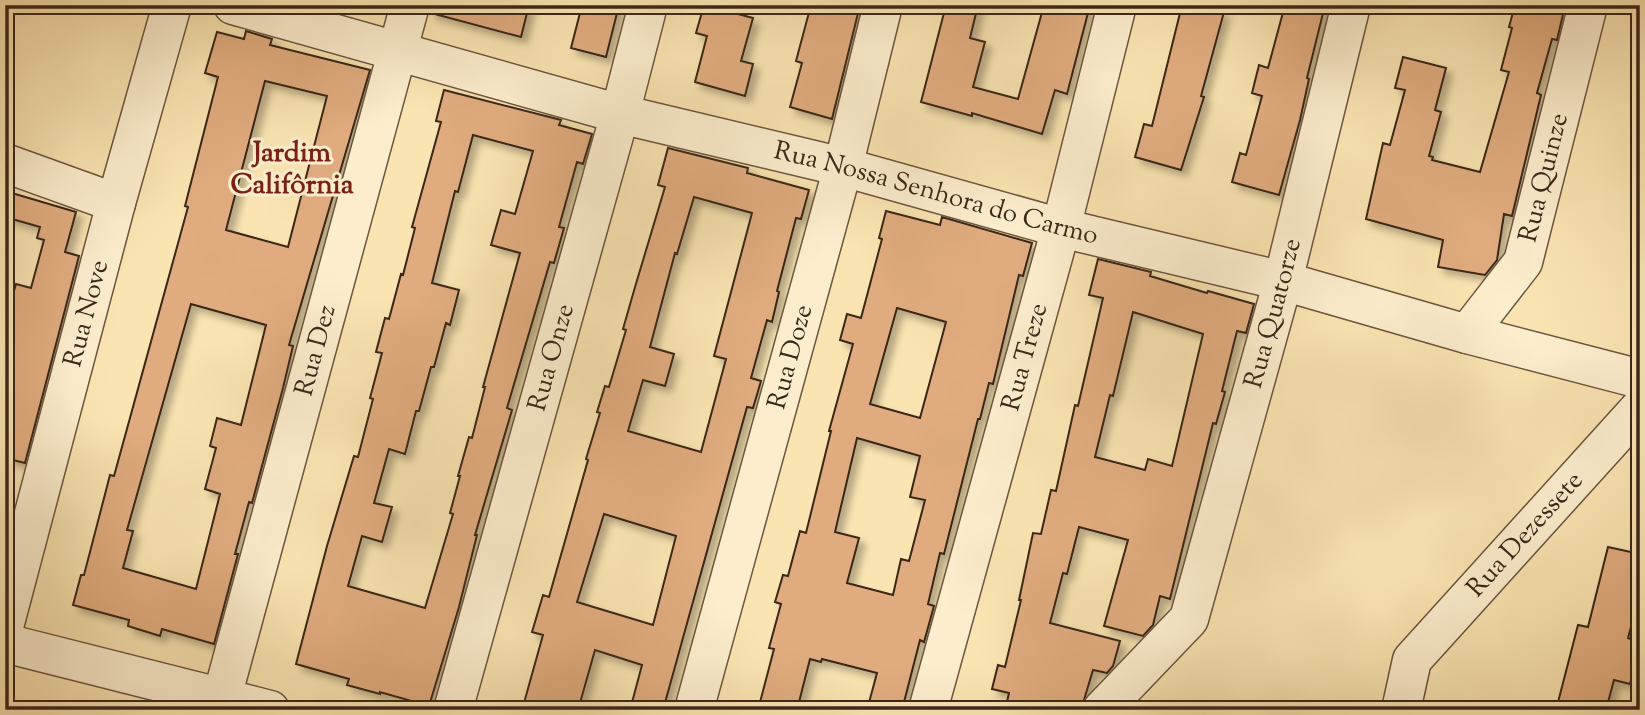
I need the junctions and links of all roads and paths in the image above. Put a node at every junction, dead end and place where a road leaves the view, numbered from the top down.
1 (172, 5) edge
2 (233, 5) edge
3 (410, 5) edge
4 (648, 5) edge
5 (883, 5) edge
6 (1117, 5) edge
7 (1351, 5) edge
8 (1588, 5) edge
9 (398, 51) junction
10 (620, 114) junction
11 (5, 163) edge
12 (843, 167) junction
13 (116, 202) junction
14 (1061, 228) junction
15 (1283, 281) junction
16 (1467, 334) junction
17 (1640, 379) edge
18 (1640, 408) edge
19 (5, 623) edge
20 (5, 643) edge
21 (222, 698) junction
22 (270, 710) edge
23 (453, 710) edge
24 (694, 710) edge
25 (928, 710) edge
26 (1102, 710) edge
27 (1401, 710) edge

1 - 13 street, Rua Nove
2 - 9 street, Rua Nossa Senhora do Carmo
3 - 9 street, Rua Dez
4 - 10 street, Rua Onze
5 - 12 street, Rua Doze
6 - 14 street, Rua Treze
7 - 15 street, Rua Quatorze
8 - 16 street, Rua Quinze
9 - 10 street, Rua Nossa Senhora do Carmo
9 - 21 street, Rua Dez
10 - 12 street, Rua Nossa Senhora do Carmo
10 - 23 street, Rua Onze
11 - 13 street
12 - 14 street, Rua Nossa Senhora do Carmo
12 - 24 street, Rua Doze
13 - 19 street, Rua Nove
14 - 15 street, Rua Nossa Senhora do Carmo
14 - 25 street, Rua Treze
15 - 16 street, Rua Nossa Senhora do Carmo
15 - 26 street, Rua Quatorze
16 - 17 street, Rua Nossa Senhora do Carmo
18 - 27 street, Rua Dezessete
20 - 21 street
21 - 22 street

